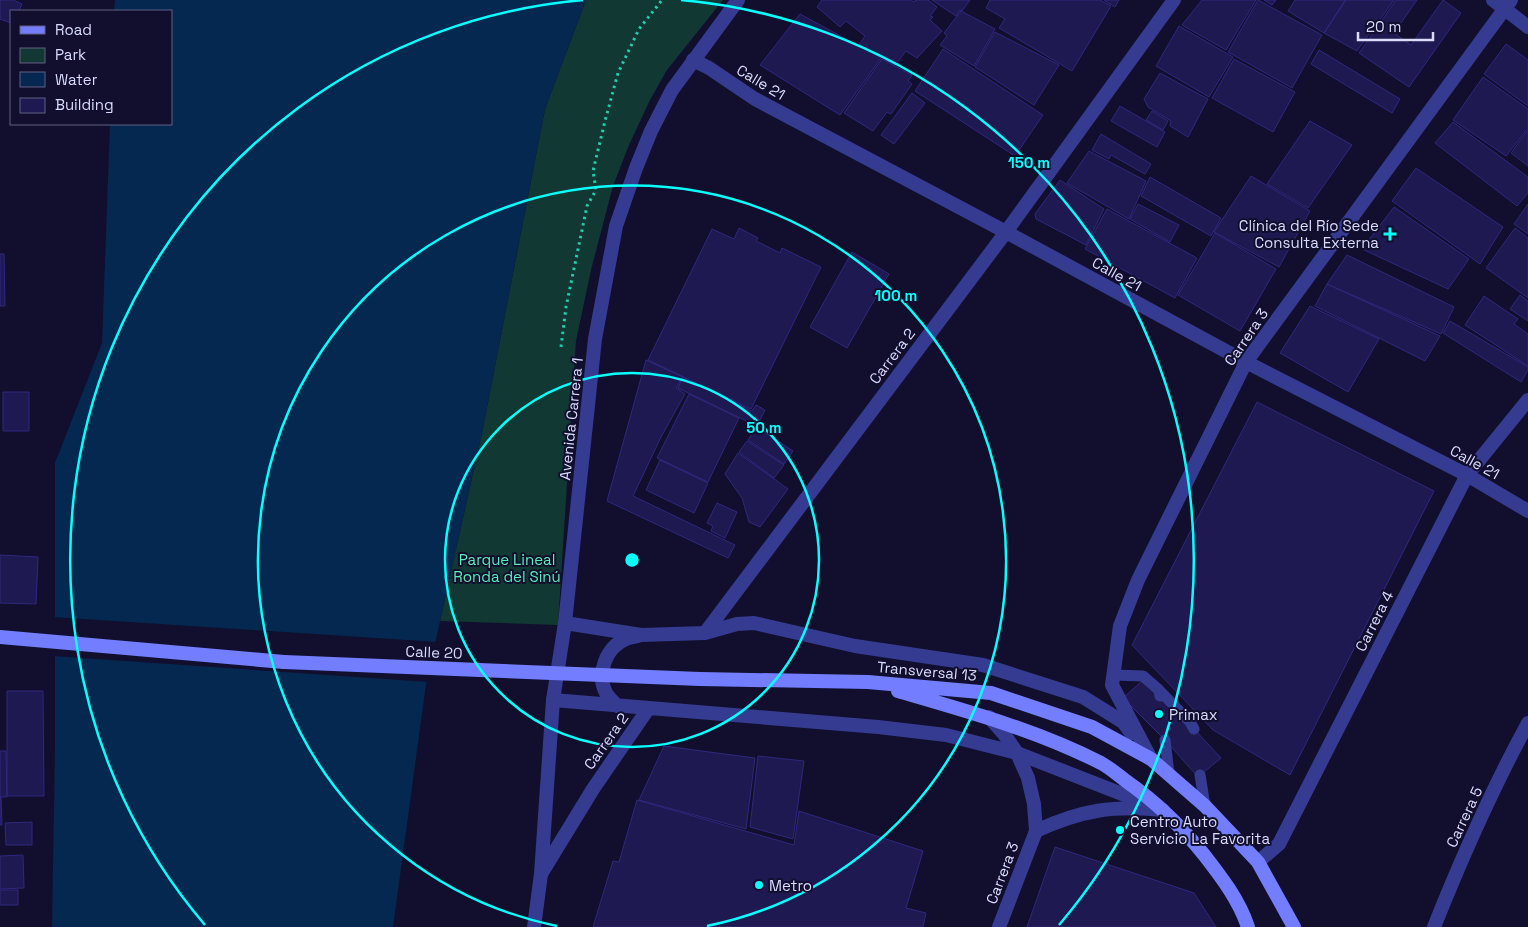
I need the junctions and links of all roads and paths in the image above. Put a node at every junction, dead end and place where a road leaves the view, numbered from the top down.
1 (662, 0) edge
2 (738, 0) edge
3 (1174, 0) edge
4 (1503, 3) edge
5 (1528, 27) edge
6 (693, 60) junction
7 (1006, 232) junction
8 (561, 347) dead end
9 (1246, 362) junction
10 (1528, 400) edge
11 (1467, 475) junction
12 (1528, 511) edge
13 (565, 624) junction
14 (705, 633) junction
15 (641, 635) junction
16 (0, 637) edge
17 (1114, 675) junction
18 (868, 682) junction
19 (553, 700) junction
20 (617, 706) junction
21 (648, 709) junction
22 (989, 718) junction
23 (1528, 723) edge
24 (1194, 730) dead end
25 (1165, 740) dead end
26 (1017, 753) junction
27 (1151, 759) junction
28 (1169, 774) junction
29 (1200, 775) dead end
30 (1205, 806) junction
31 (1163, 810) junction
32 (1036, 831) junction
33 (1258, 862) junction
34 (541, 874) junction
35 (1292, 924) edge
36 (534, 927) edge
37 (1000, 927) edge
38 (1248, 927) edge
39 (1304, 927) edge
40 (1434, 927) edge

1 - 8 path
2 - 6 street, Avenida Carrera 1
3 - 7 street, Carrera 2
4 - 5 street
4 - 9 street, Carrera 3
6 - 7 street, Calle 21
6 - 13 street, Avenida Carrera 1
7 - 9 street, Calle 21
7 - 14 street, Carrera 2
9 - 11 street, Calle 21
9 - 17 street, Carrera 3
10 - 11 street, Carrera 4
11 - 12 street, Calle 21
11 - 33 street, Carrera 4
13 - 15 street
13 - 19 street, Avenida Carrera 1
14 - 15 street
14 - 27 street
15 - 20 street
16 - 18 main road, Calle 20, bridge
17 - 24 lane
17 - 27 street, Carrera 3
18 - 22 main road, Transversal 13
18 - 27 main road, Transversal 13
19 - 20 street, Carrera 2
19 - 34 street, Avenida Carrera 1
20 - 21 street, Carrera 2
21 - 26 street
21 - 34 street, Carrera 2
22 - 26 street, Carrera 3
22 - 31 main road, Transversal 13
23 - 40 street, Carrera 5
25 - 28 lane
26 - 31 street
26 - 32 street, Carrera 3
27 - 28 main road, Transversal 13
28 - 30 main road, Transversal 13
29 - 30 lane
30 - 33 main road, Transversal 13
31 - 32 street, Carrera 3
31 - 38 main road, Transversal 13
32 - 37 street, Carrera 3
33 - 35 main road, Transversal 13
34 - 36 street, Avenida Carrera 1
35 - 39 street

